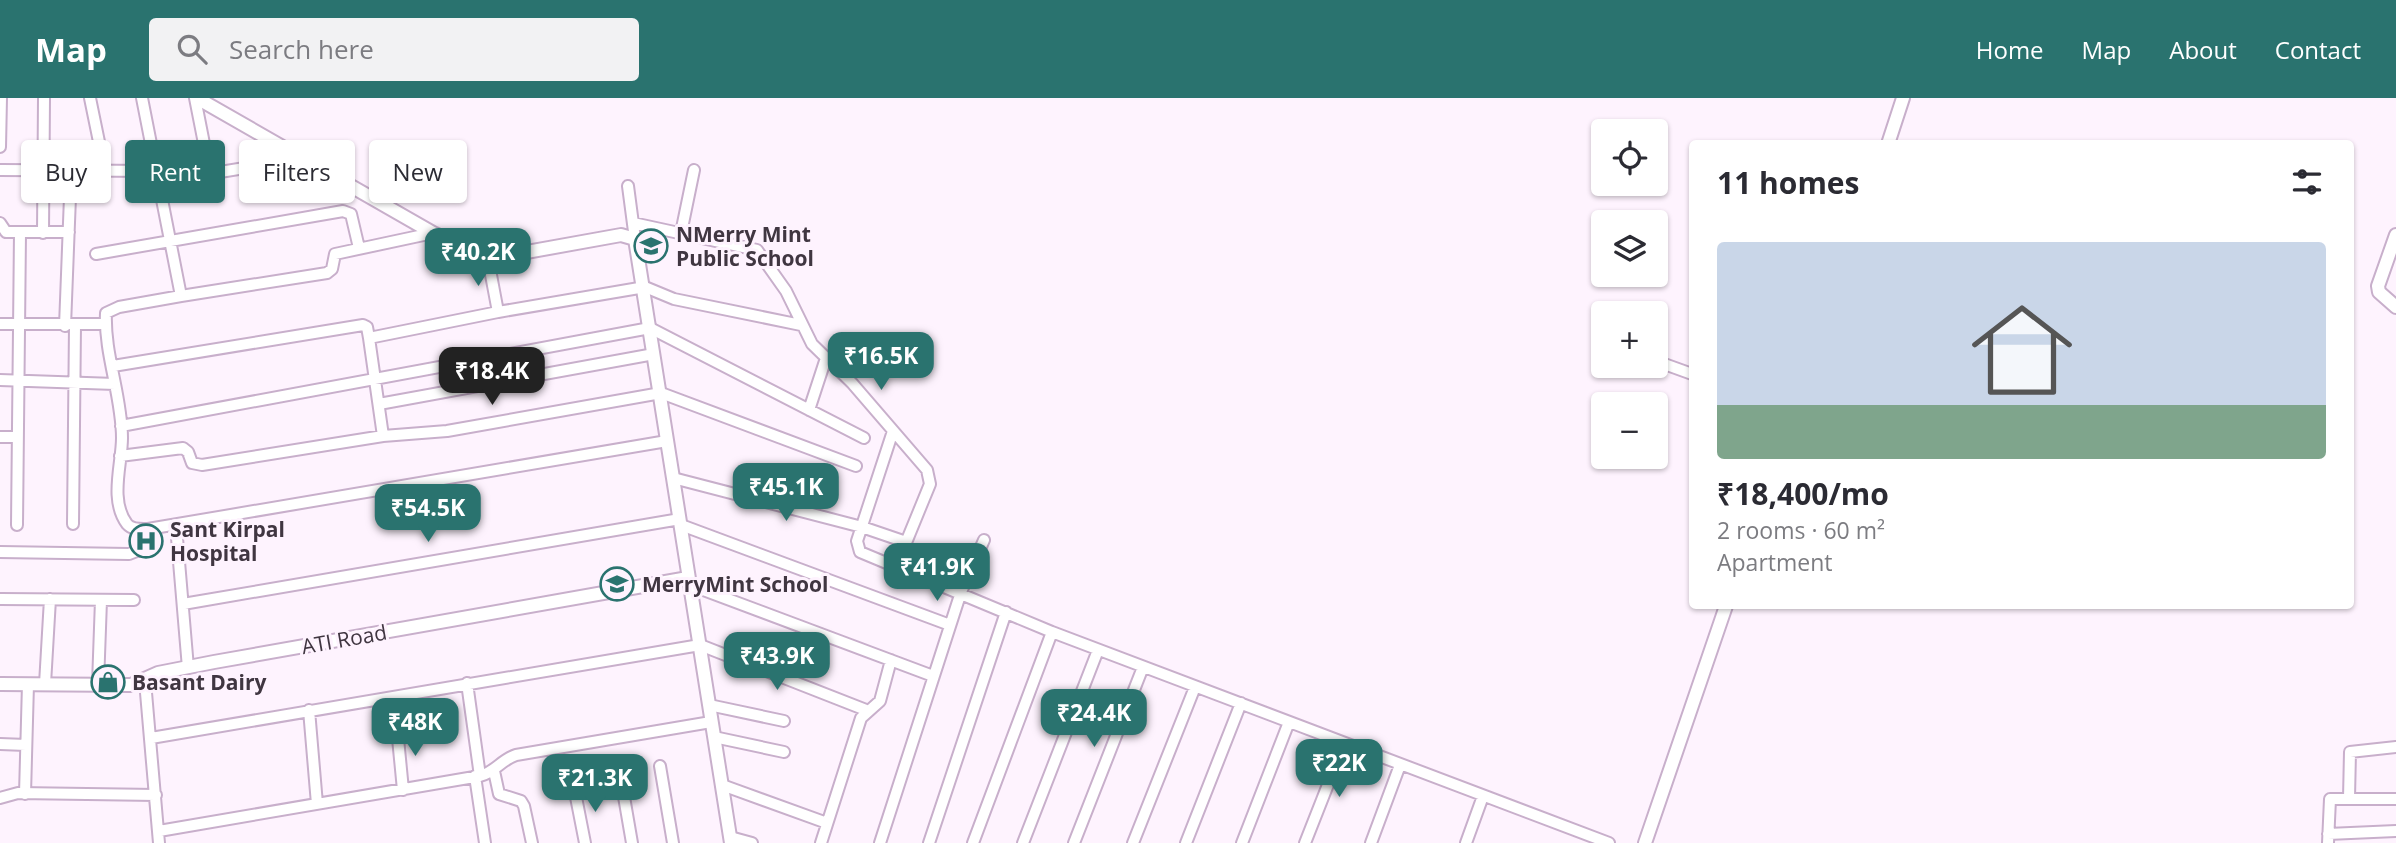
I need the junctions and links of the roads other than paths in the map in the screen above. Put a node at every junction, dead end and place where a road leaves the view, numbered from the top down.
1 (1, 98) edge
2 (44, 98) edge
3 (90, 98) edge
4 (142, 98) edge
5 (196, 98) edge
6 (1903, 98) edge
7 (45, 140) edge
8 (99, 140) edge
9 (150, 140) edge
10 (204, 140) edge
11 (268, 140) edge
12 (1889, 140) edge
13 (0, 147) edge
14 (0, 170) edge
15 (21, 170) edge
16 (694, 170) dead end
17 (628, 186) dead end
18 (355, 187) edge
19 (44, 203) edge
20 (70, 203) edge
21 (163, 203) edge
22 (0, 223) edge
23 (633, 223) junction
24 (69, 232) junction
25 (20, 233) junction
26 (43, 233) junction
27 (433, 233) junction
28 (681, 233) junction
29 (2396, 235) edge
30 (635, 239) junction
31 (171, 243) junction
32 (359, 248) junction
33 (96, 254) dead end
34 (488, 259) junction
35 (645, 287) junction
36 (181, 296) junction
37 (2396, 307) edge
38 (498, 312) junction
39 (0, 324) edge
40 (106, 324) junction
41 (18, 325) junction
42 (801, 325) junction
43 (70, 326) junction
44 (650, 328) junction
45 (369, 338) junction
46 (654, 354) junction
47 (826, 358) junction
48 (1668, 365) edge
49 (113, 366) junction
50 (1689, 373) edge
51 (377, 378) junction
52 (0, 380) edge
53 (17, 380) junction
54 (74, 382) junction
55 (115, 384) junction
56 (661, 393) junction
57 (379, 404) junction
58 (809, 410) junction
59 (121, 426) junction
60 (893, 431) junction
61 (383, 436) junction
62 (0, 437) edge
63 (17, 437) junction
64 (864, 438) dead end
65 (667, 440) junction
66 (120, 457) junction
67 (856, 466) dead end
68 (673, 478) junction
69 (680, 522) junction
70 (73, 524) dead end
71 (17, 525) dead end
72 (176, 526) junction
73 (862, 527) junction
74 (148, 529) junction
75 (984, 540) dead end
76 (906, 542) junction
77 (0, 552) edge
78 (896, 567) junction
79 (689, 582) junction
80 (961, 592) junction
81 (50, 598) junction
82 (0, 599) edge
83 (101, 600) junction
84 (134, 600) dead end
85 (183, 604) junction
86 (1725, 609) edge
87 (1006, 612) junction
88 (950, 625) junction
89 (1052, 632) junction
90 (699, 645) junction
91 (1098, 650) junction
92 (891, 660) junction
93 (1143, 667) junction
94 (188, 668) junction
95 (933, 676) junction
96 (145, 681) junction
97 (467, 683) junction
98 (0, 684) edge
99 (28, 684) junction
100 (45, 684) junction
101 (98, 684) junction
102 (1195, 687) junction
103 (1241, 703) junction
104 (709, 705) junction
105 (309, 710) junction
106 (866, 710) junction
107 (784, 721) dead end
108 (711, 722) junction
109 (1289, 722) junction
110 (397, 728) dead end
111 (714, 737) junction
112 (151, 738) junction
113 (0, 744) edge
114 (1344, 744) junction
115 (26, 745) junction
116 (2396, 747) edge
117 (784, 752) dead end
118 (1400, 765) junction
119 (660, 766) dead end
120 (494, 771) junction
121 (477, 776) junction
122 (722, 785) junction
123 (403, 790) junction
124 (623, 791) dead end
125 (575, 792) dead end
126 (25, 793) junction
127 (156, 795) junction
128 (1483, 796) junction
129 (2349, 798) junction
130 (0, 799) edge
131 (2396, 799) edge
132 (317, 804) junction
133 (827, 823) junction
134 (2396, 831) edge
135 (159, 837) edge
136 (2328, 839) edge
137 (731, 840) edge
138 (485, 843) edge
139 (532, 843) edge
140 (585, 843) edge
141 (632, 843) edge
142 (673, 843) edge
143 (752, 843) edge
144 (821, 843) edge
145 (880, 843) edge
146 (929, 843) edge
147 (973, 843) edge
148 (1023, 843) edge
149 (1074, 843) edge
150 (1133, 843) edge
151 (1186, 843) edge
152 (1242, 843) edge
153 (1305, 843) edge
154 (1371, 843) edge
155 (1466, 843) edge
156 (1609, 843) edge
157 (1645, 843) edge

1 - 13 street
2 - 7 street
3 - 8 street
4 - 9 street
5 - 10 street
5 - 11 street
6 - 12 street
14 - 15 street
16 - 28 street
17 - 23 street
18 - 27 street
19 - 26 street
20 - 24 street
21 - 31 street
22 - 25 street
23 - 28 street
23 - 30 street
24 - 26 street
24 - 43 street
25 - 26 street
25 - 41 street
27 - 32 street
27 - 34 street
28 - 42 street
29 - 37 street
30 - 34 street
30 - 35 street
31 - 32 street
31 - 33 street
31 - 36 street
32 - 36 street
34 - 38 street
35 - 38 street
35 - 42 street
35 - 44 street
36 - 40 street
38 - 45 street
39 - 41 street
40 - 43 street
40 - 49 street
41 - 43 street
41 - 53 street
42 - 47 street
43 - 54 street
44 - 46 street
44 - 51 street
44 - 58 street
45 - 49 street
45 - 51 street
46 - 56 street
46 - 57 street
47 - 58 street
47 - 60 street
48 - 50 street
49 - 55 street
51 - 57 street
51 - 59 street
52 - 53 street
53 - 54 street
53 - 63 street
54 - 55 street
54 - 70 street
55 - 59 street
56 - 61 street
56 - 65 street
56 - 67 street
57 - 61 street
58 - 64 street
59 - 66 street
60 - 73 street
60 - 76 street
61 - 66 street
62 - 63 street
63 - 71 street
65 - 68 street
65 - 72 street
66 - 74 street
68 - 69 street
68 - 73 street
69 - 79 street
69 - 85 street
69 - 88 street
72 - 74 street
72 - 85 street
73 - 76 street
73 - 78 street
74 - 77 street
75 - 80 street
76 - 78 street
78 - 80 street
79 - 90 street
79 - 92 street
79 - 94 street, ATI Road
80 - 87 street
80 - 88 street
81 - 82 street
81 - 83 street
81 - 100 street
83 - 84 street
83 - 101 street
85 - 94 street
86 - 157 street
87 - 89 street
87 - 146 street
88 - 95 street
89 - 91 street
89 - 147 street
90 - 97 street
90 - 104 street
90 - 106 street
91 - 93 street
91 - 148 street
92 - 95 street
92 - 106 street
93 - 102 street
93 - 149 street
94 - 96 street, ATI Road
95 - 145 street
96 - 101 street, ATI Road
96 - 112 street
97 - 105 street
97 - 121 street
98 - 99 street, ATI Road
99 - 100 street, ATI Road
99 - 115 street
100 - 101 street, ATI Road
102 - 103 street
102 - 150 street
103 - 109 street
103 - 151 street
104 - 107 street
104 - 108 street
105 - 112 street
105 - 132 street
106 - 133 street
108 - 111 street
108 - 120 street
109 - 114 street
109 - 152 street
110 - 123 street
111 - 117 street
111 - 122 street
112 - 127 street
113 - 115 street
114 - 118 street
114 - 153 street
115 - 126 street
116 - 129 street
118 - 128 street
118 - 154 street
119 - 142 street
120 - 121 street
120 - 139 street
121 - 123 street
121 - 138 street
122 - 133 street
122 - 137 street
123 - 132 street
124 - 141 street
125 - 140 street
126 - 127 street
126 - 130 street
127 - 135 street
128 - 155 street
128 - 156 street
129 - 131 street
129 - 136 street
132 - 135 street
133 - 144 street
134 - 136 street
137 - 143 street

